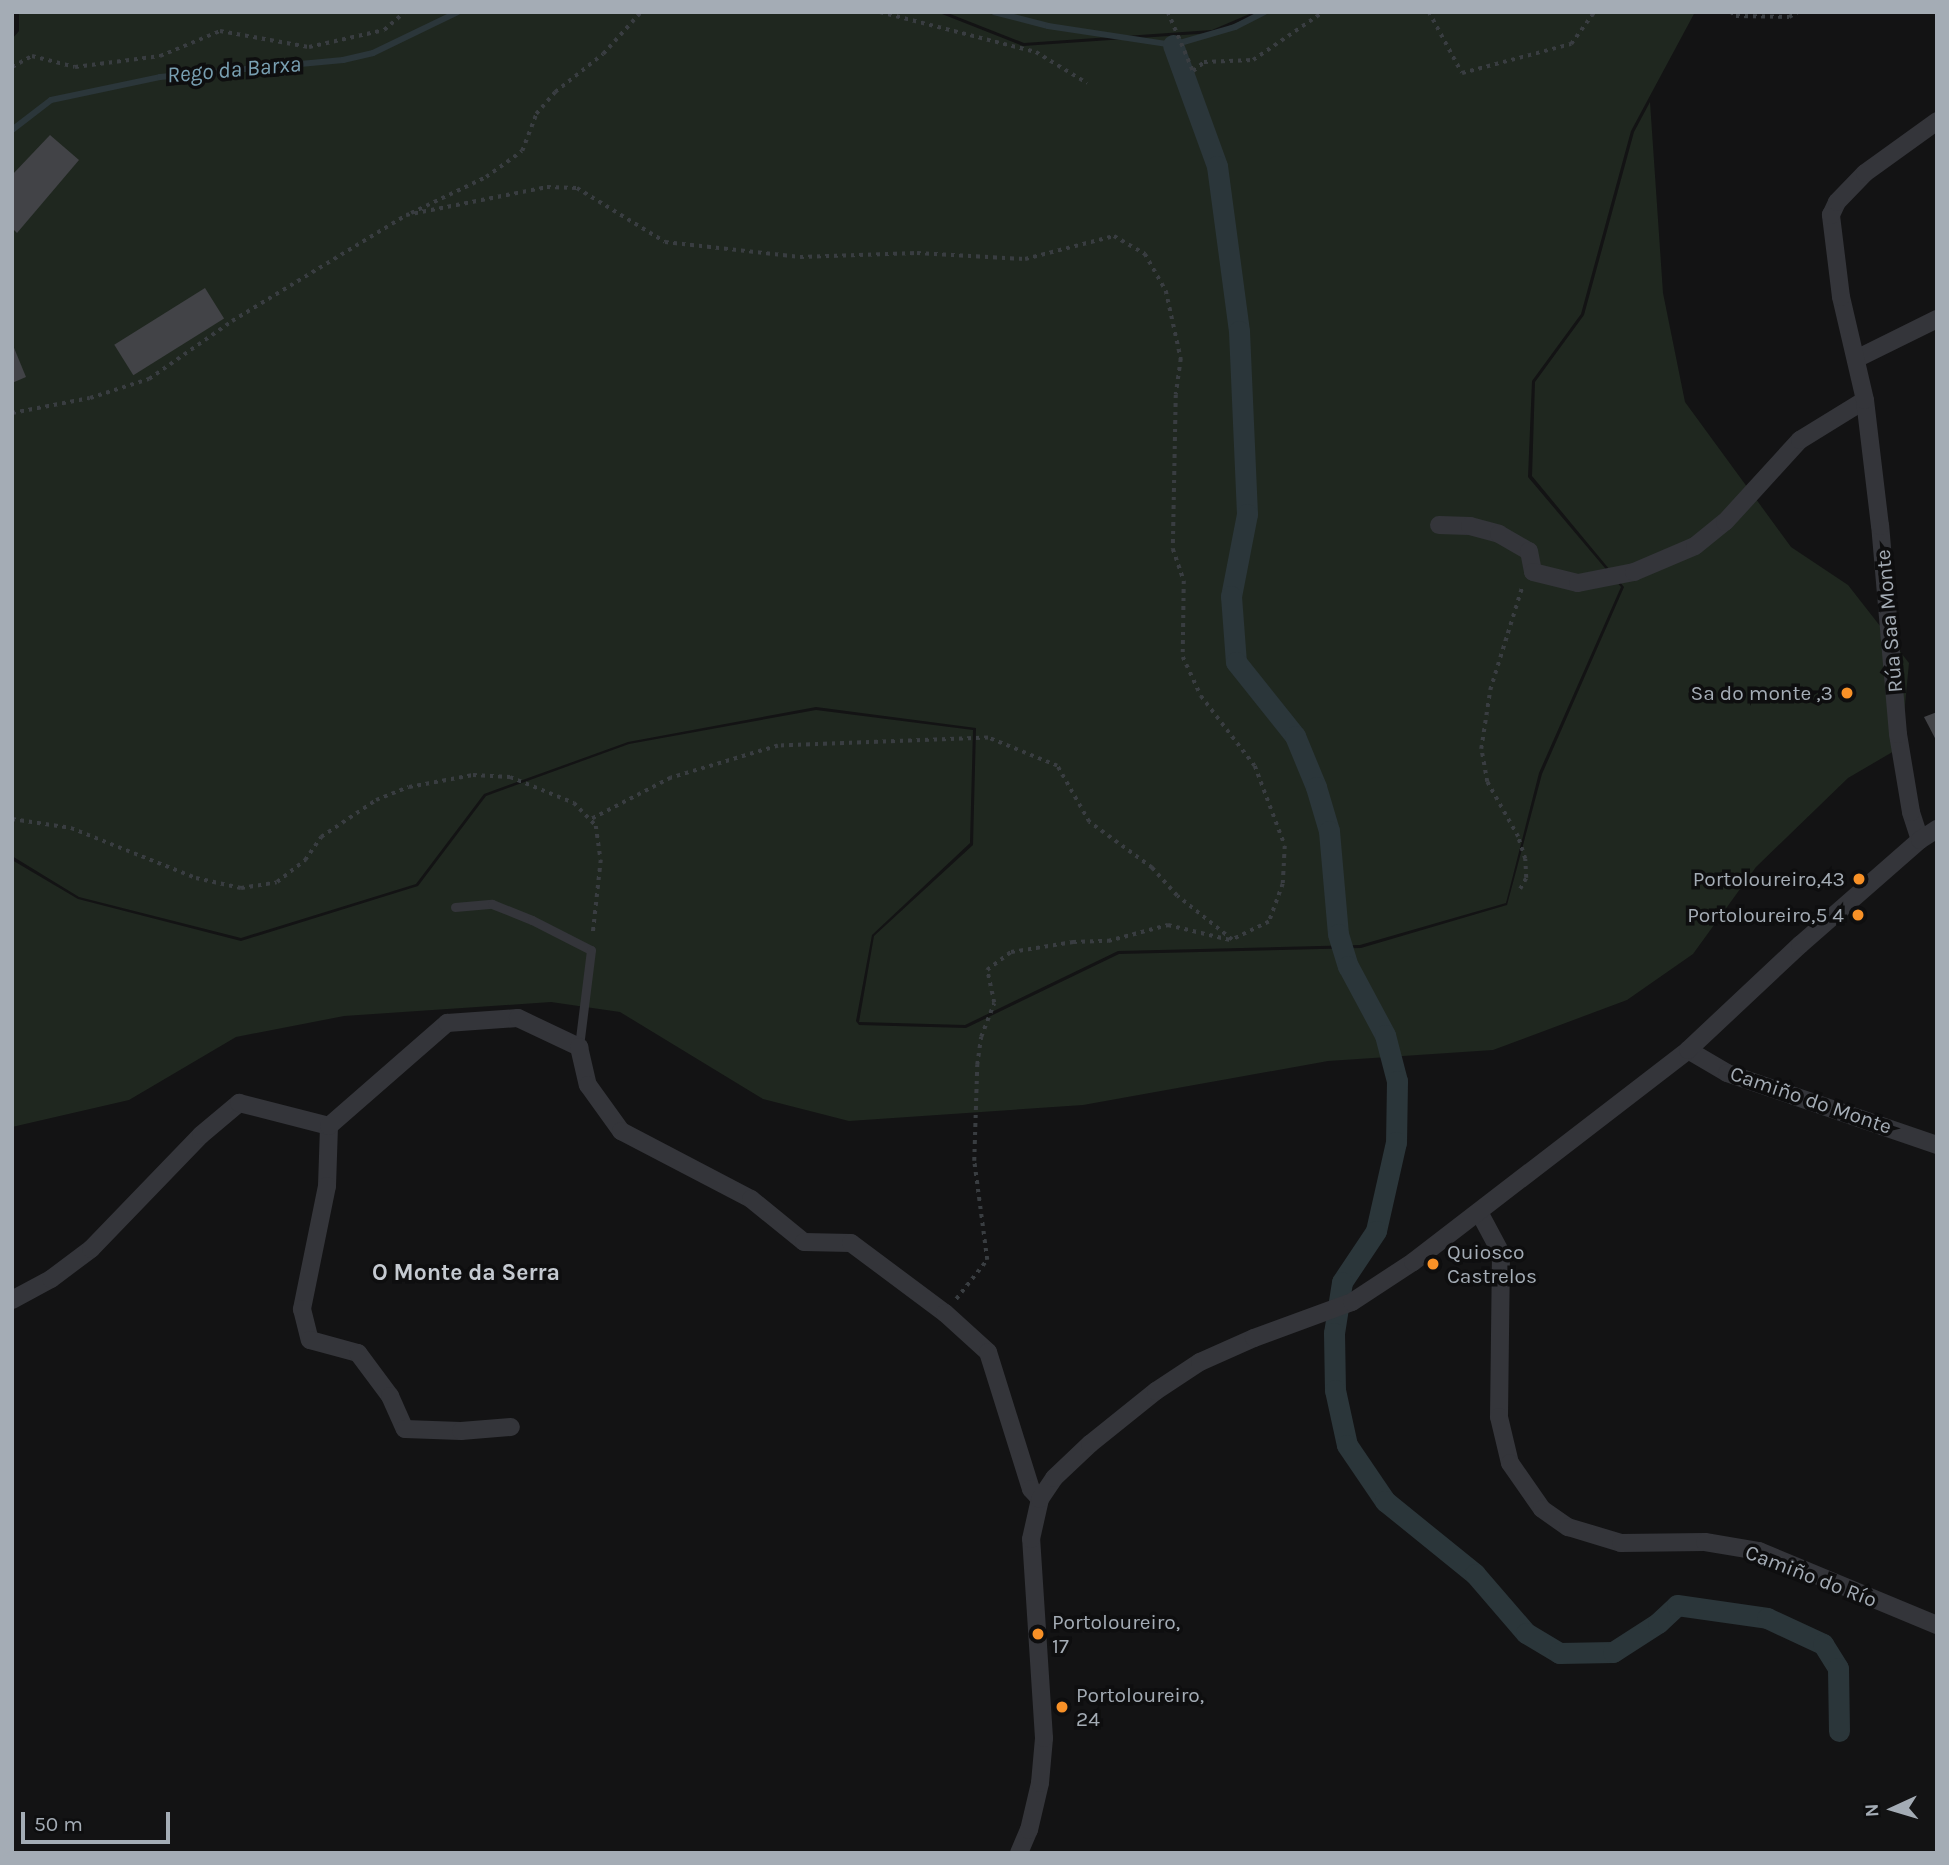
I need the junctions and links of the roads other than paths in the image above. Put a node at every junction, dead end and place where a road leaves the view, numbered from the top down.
1 (1937, 121) edge
2 (1937, 319) edge
3 (1856, 359) junction
4 (1865, 400) junction
5 (1439, 525) dead end
6 (1937, 829) edge
7 (1920, 840) junction
8 (455, 907) dead end
9 (579, 1047) junction
10 (1688, 1050) junction
11 (329, 1126) junction
12 (1937, 1145) edge
13 (1479, 1212) junction
14 (12, 1300) edge
15 (511, 1427) dead end
16 (1040, 1499) junction
17 (1937, 1625) edge
18 (1019, 1853) edge

1 - 3 street, Rúa Saa Monte
2 - 3 street
3 - 4 street, Rúa Saa Monte
4 - 5 street
4 - 7 street, Rúa Saa Monte
6 - 7 street
7 - 10 street
8 - 9 lane
9 - 11 street
9 - 16 street
10 - 12 street, Camiño do Monte
10 - 13 street
11 - 14 street
11 - 15 street
13 - 16 street
13 - 17 street, Camiño do Río
16 - 18 street

